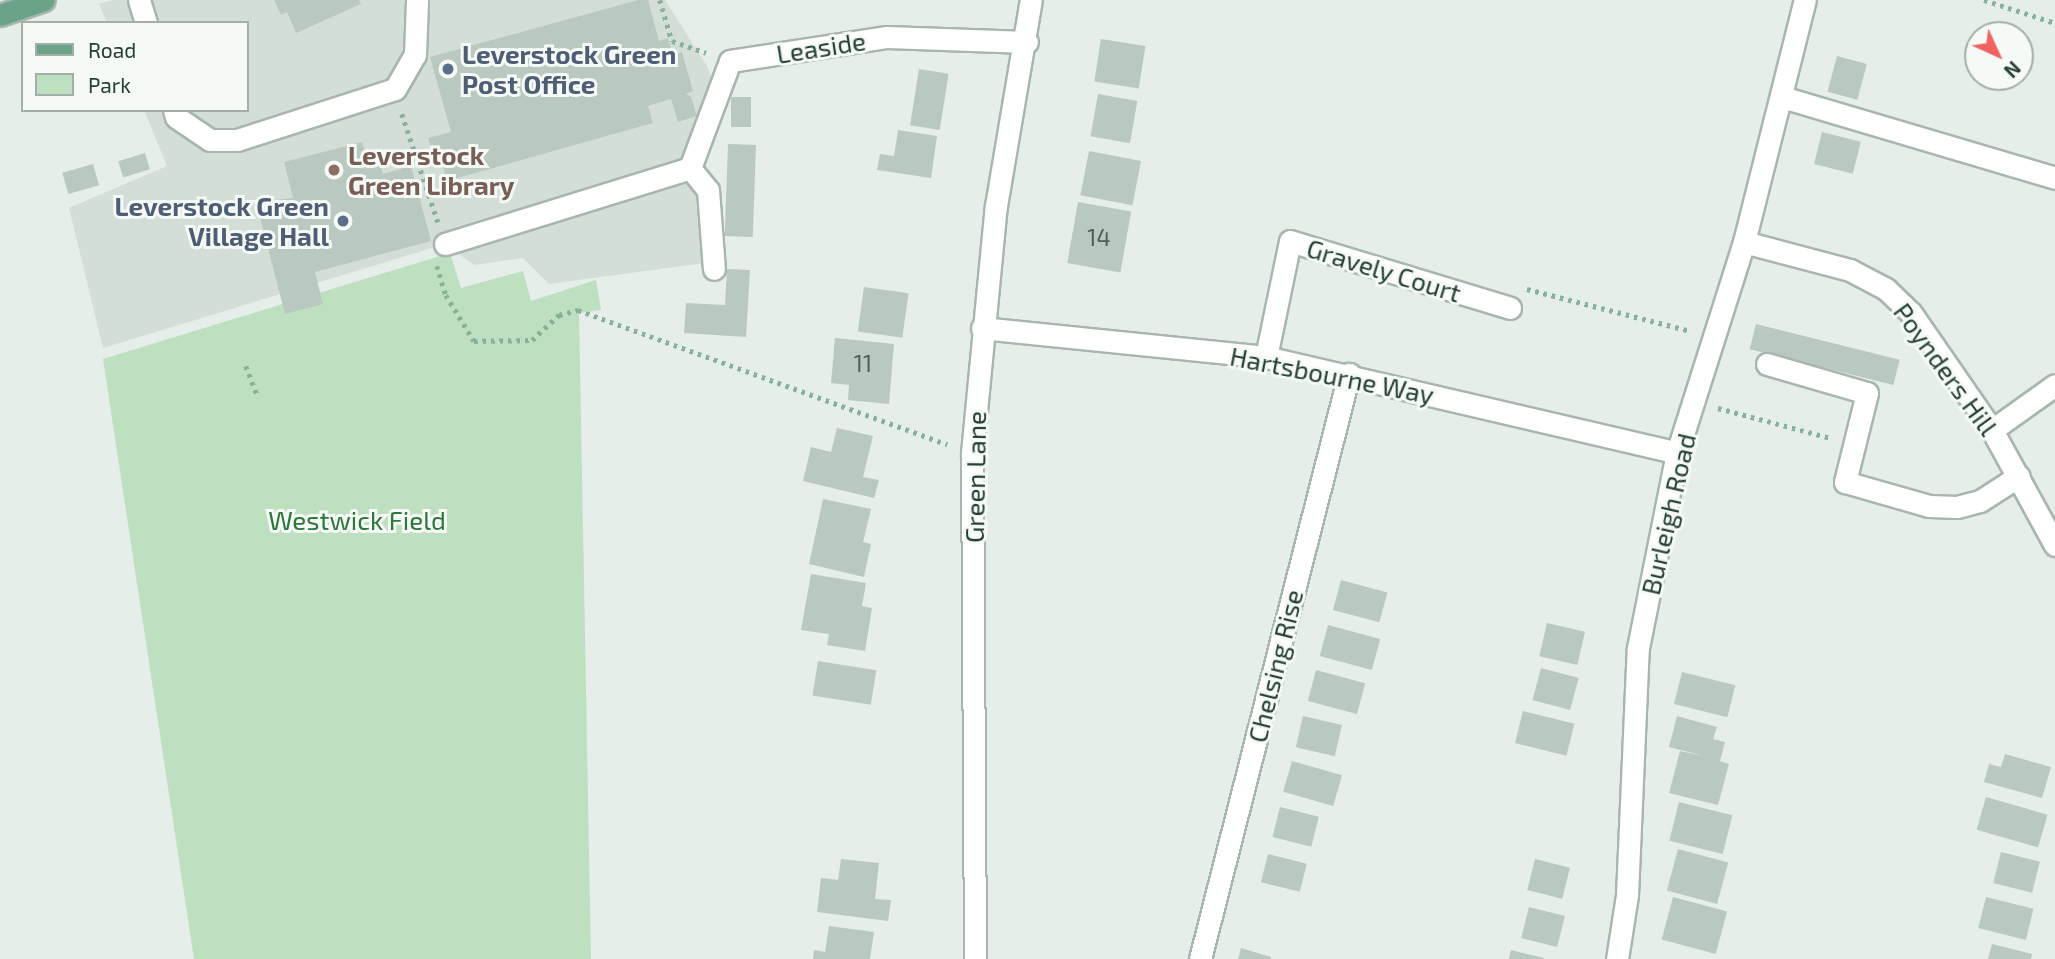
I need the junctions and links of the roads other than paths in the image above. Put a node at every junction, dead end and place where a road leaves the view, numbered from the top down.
1 (44, 0) edge
2 (139, 0) edge
3 (417, 0) edge
4 (1031, 0) edge
5 (1805, 0) edge
6 (0, 15) edge
7 (145, 21) edge
8 (1027, 42) junction
9 (1782, 97) junction
10 (175, 112) edge
11 (690, 168) junction
12 (2055, 178) edge
13 (1744, 242) junction
14 (445, 244) road end
15 (714, 269) dead end
16 (1510, 308) road end
17 (982, 328) junction
18 (1266, 357) junction
19 (1767, 365) dead end
20 (1349, 374) junction
21 (2055, 385) edge
22 (1992, 430) junction
23 (1677, 453) junction
24 (2019, 476) junction
25 (2055, 545) edge
26 (975, 959) edge
27 (1200, 959) edge
28 (1617, 959) edge

1 - 6 main road
2 - 7 street
3 - 10 street
4 - 8 street, Green Lane
5 - 9 street, Burleigh Road
8 - 11 street, Leaside
8 - 17 street, Green Lane
9 - 12 street
9 - 13 street, Burleigh Road
11 - 14 street
11 - 15 street
13 - 22 street, Poynders Hill
13 - 23 street, Burleigh Road
16 - 18 street, Gravely Court
17 - 18 street, Hartsbourne Way
17 - 26 street, Green Lane
18 - 20 street, Hartsbourne Way
19 - 24 street
20 - 23 street, Hartsbourne Way
20 - 27 street, Chelsing Rise
21 - 22 street
22 - 24 street, Poynders Hill
23 - 28 street, Burleigh Road
24 - 25 street, Poynders Hill

